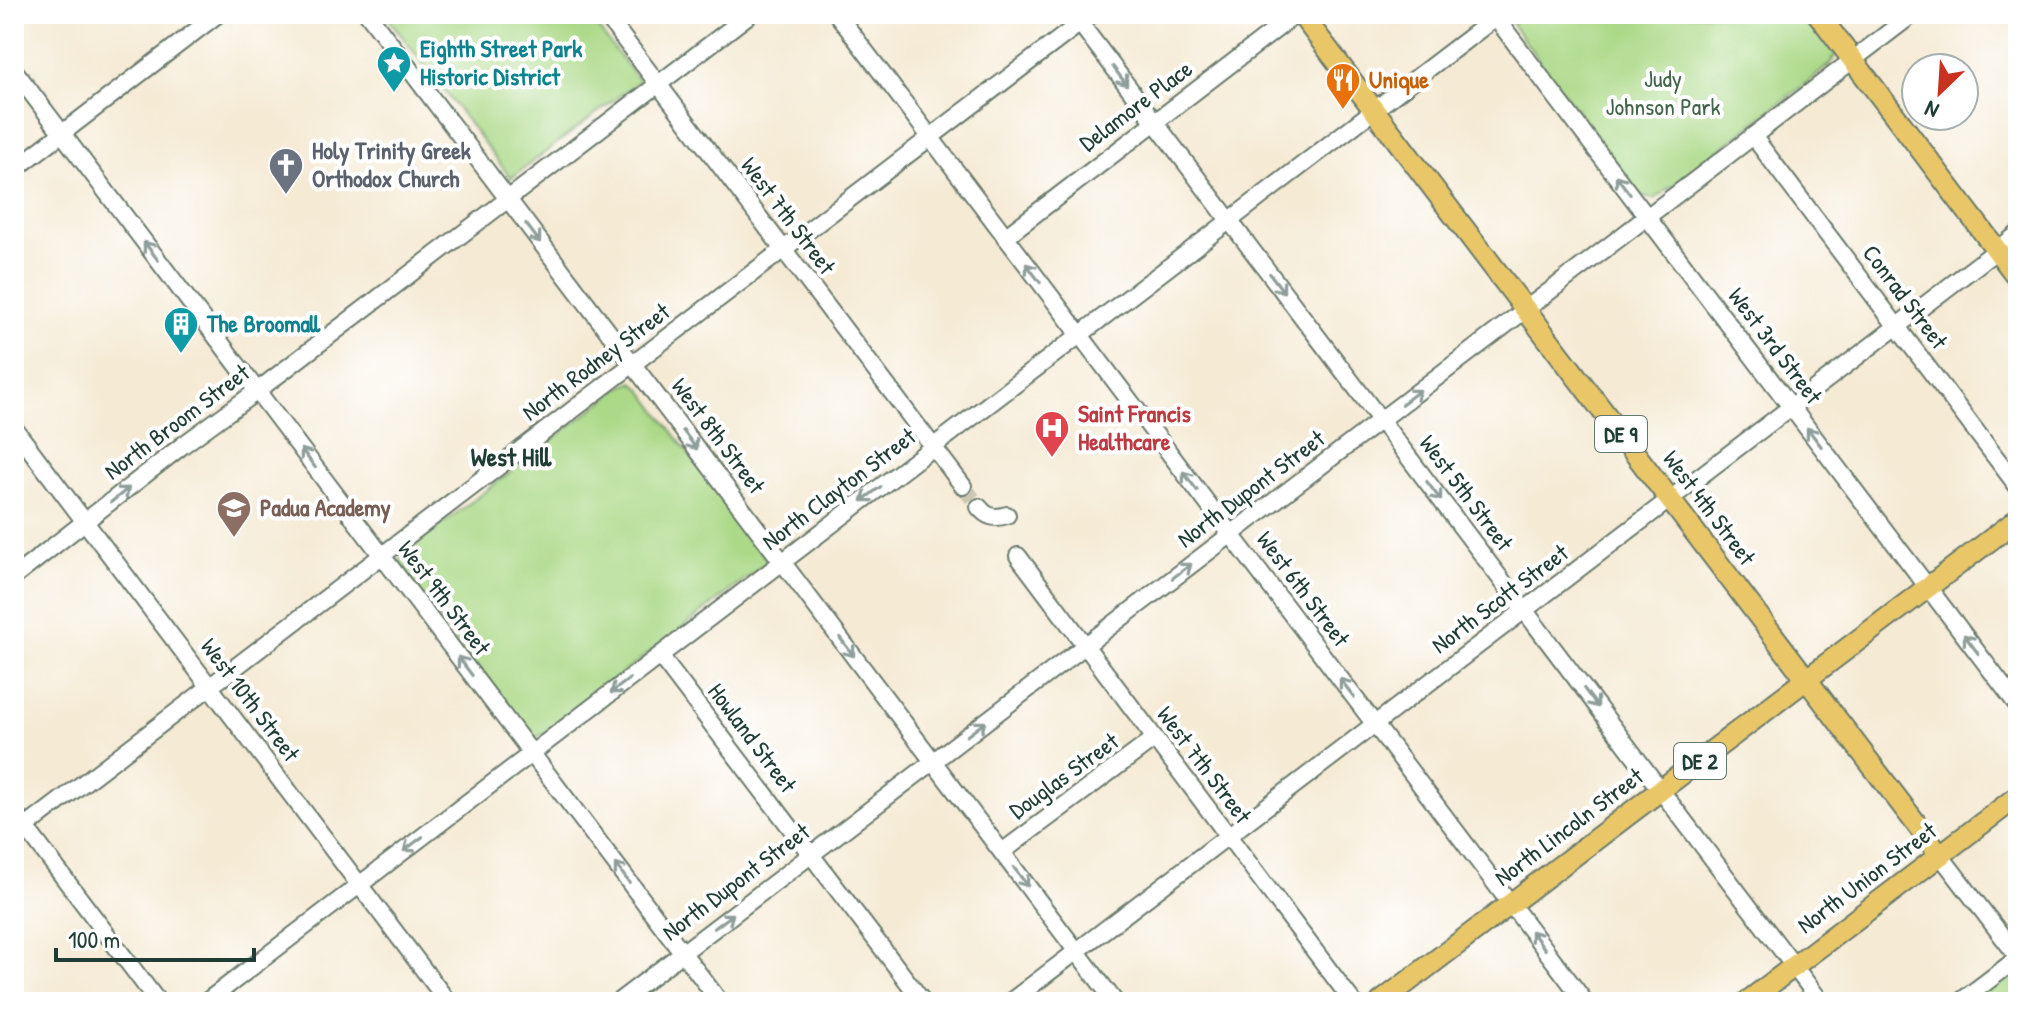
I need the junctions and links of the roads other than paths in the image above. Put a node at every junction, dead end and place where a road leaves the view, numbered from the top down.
1 (218, 14) edge
2 (368, 14) edge
3 (605, 14) edge
4 (750, 14) edge
5 (837, 14) edge
6 (1299, 14) edge
7 (1818, 14) edge
8 (1913, 14) edge
9 (1496, 15) edge
10 (1082, 17) edge
11 (1853, 60) junction
12 (14, 70) edge
13 (658, 84) junction
14 (1374, 110) junction
15 (1155, 122) junction
16 (62, 133) junction
17 (1753, 136) junction
18 (930, 137) junction
19 (14, 170) edge
20 (508, 199) junction
21 (1647, 217) junction
22 (1229, 221) junction
23 (2018, 234) edge
24 (1005, 237) junction
25 (783, 249) junction
26 (1997, 250) junction
27 (2018, 278) edge
28 (1526, 309) junction
29 (1897, 327) junction
30 (1080, 335) junction
31 (633, 364) junction
32 (257, 391) junction
33 (1791, 407) junction
34 (1380, 420) junction
35 (14, 428) edge
36 (933, 447) junction
37 (963, 486) tunnel mouth
38 (2018, 487) edge
39 (1670, 499) junction
40 (979, 507) tunnel mouth
41 (1007, 515) dead end
42 (2018, 519) edge
43 (85, 522) junction
44 (1231, 534) junction
45 (382, 556) junction
46 (1018, 556) dead end
47 (783, 562) junction
48 (14, 577) edge
49 (1928, 588) junction
50 (1524, 610) junction
51 (1084, 646) junction
52 (660, 656) junction
53 (1807, 679) junction
54 (210, 687) junction
55 (2018, 706) edge
56 (1375, 724) junction
57 (1154, 739) junction
58 (532, 754) junction
59 (933, 761) junction
60 (1661, 790) junction
61 (2018, 796) edge
62 (14, 812) edge
63 (20, 832) edge
64 (1228, 836) junction
65 (1002, 852) junction
66 (811, 855) junction
67 (1940, 855) junction
68 (360, 885) junction
69 (1511, 904) junction
70 (1077, 951) junction
71 (682, 953) junction
72 (2018, 957) edge
73 (1794, 966) junction
74 (158, 1002) edge
75 (206, 1002) edge
76 (448, 1002) edge
77 (618, 1002) edge
78 (720, 1002) edge
79 (923, 1002) edge
80 (1010, 1002) edge
81 (1115, 1002) edge
82 (1353, 1002) edge
83 (1381, 1002) edge
84 (1585, 1002) edge
85 (1747, 1002) edge
86 (1821, 1002) edge
87 (1960, 1002) edge

1 - 16 street
2 - 20 street, West 8th Street
3 - 13 street, West 7th Street
4 - 13 street, North Broom Street
5 - 18 street, West 6th Street
6 - 14 main road, West 4th Street / DE 9
6 - 15 street, Delamore Place
7 - 11 main road
8 - 11 street, North Dupont Street
9 - 14 street, North Clayton Street
21 -> 9 street, West 3rd Street
10 -> 15 street, West 5th Street
10 - 18 street, North Rodney Street
11 - 17 street, North Dupont Street
11 - 26 main road
12 - 16 street, West 9th Street
13 - 20 street, North Broom Street
13 - 25 street, West 7th Street
14 - 22 street, North Clayton Street
14 - 28 main road, West 4th Street / DE 9
15 - 22 street, West 5th Street
15 - 24 street, Delamore Place
16 - 19 street
32 -> 16 street, West 9th Street
17 - 21 street, North Dupont Street
17 - 29 street, Conrad Street
18 - 24 street, West 6th Street
18 - 25 street, North Rodney Street
20 -> 31 street, West 8th Street
20 - 32 street, North Broom Street
21 - 28 street, North Dupont Street
21 - 33 street, West 3rd Street
22 - 30 street, North Clayton Street
22 -> 34 street, West 5th Street
23 - 26 street, North Scott Street
30 -> 24 street, West 6th Street
25 - 31 street, North Rodney Street
25 - 36 street, West 7th Street
26 - 27 main road
26 - 29 street, North Scott Street
34 -> 28 street, North Dupont Street
28 - 39 main road, West 4th Street / DE 9
29 - 33 street, North Scott Street
29 - 38 street, Conrad Street
30 - 36 street, North Clayton Street
44 -> 30 street, West 6th Street
31 - 45 street, North Rodney Street
31 -> 47 street, West 8th Street
43 -> 32 street, North Broom Street
45 -> 32 street, West 9th Street
33 - 39 street, North Scott Street
49 -> 33 street, West 3rd Street
34 - 44 street, North Dupont Street
34 -> 50 street, West 5th Street
35 - 43 street, West 10th Street
36 - 37 street, West 7th Street
36 -> 47 street, North Clayton Street
39 - 50 street, North Scott Street
39 - 53 main road, West 4th Street / DE 9
40 - 41 street
42 - 49 main road, North Lincoln Street / DE 2
43 - 48 street, North Broom Street
43 - 54 street, West 10th Street
51 -> 44 street, North Dupont Street
56 -> 44 street, West 6th Street
45 - 54 street, North Rodney Street
58 -> 45 street, West 9th Street
46 - 51 street, West 7th Street
47 - 52 street, North Clayton Street
47 -> 59 street, West 8th Street
49 - 53 main road, North Lincoln Street / DE 2
55 -> 49 street, West 3rd Street
50 - 56 street, North Scott Street
50 -> 60 street, West 5th Street
51 - 57 street, West 7th Street
59 -> 51 street, North Dupont Street
52 -> 58 street, North Clayton Street
52 - 66 street, Howland Street
53 - 60 main road, North Lincoln Street / DE 2
53 - 67 main road, West 4th Street / DE 9
54 - 63 street, North Rodney Street
54 - 68 street, West 10th Street
56 - 64 street, North Scott Street
56 - 69 street, West 6th Street
57 - 64 street, West 7th Street
57 - 65 street, Douglas Street
58 -> 68 street, North Clayton Street
71 -> 58 street, West 9th Street
59 - 65 street, West 8th Street
59 - 66 street, North Dupont Street
60 - 69 main road, North Lincoln Street / DE 2
60 - 73 street, West 5th Street
61 - 67 main road, North Union Street
62 - 63 street
63 - 74 street
64 - 70 street, North Scott Street
64 - 82 street, West 7th Street
65 -> 70 street, West 8th Street
71 -> 66 street, North Dupont Street
66 - 79 street, Howland Street
67 - 72 street, West 4th Street
67 - 73 main road, North Union Street
68 - 75 street, North Clayton Street
68 - 76 street, West 10th Street
69 - 83 main road, North Lincoln Street / DE 2
84 -> 69 street, West 6th Street
70 - 80 street, North Scott Street
70 - 81 street, West 8th Street
71 - 77 street, North Dupont Street
71 - 78 street, West 9th Street
72 - 87 street
73 - 85 main road, North Union Street
73 - 86 street, West 5th Street

